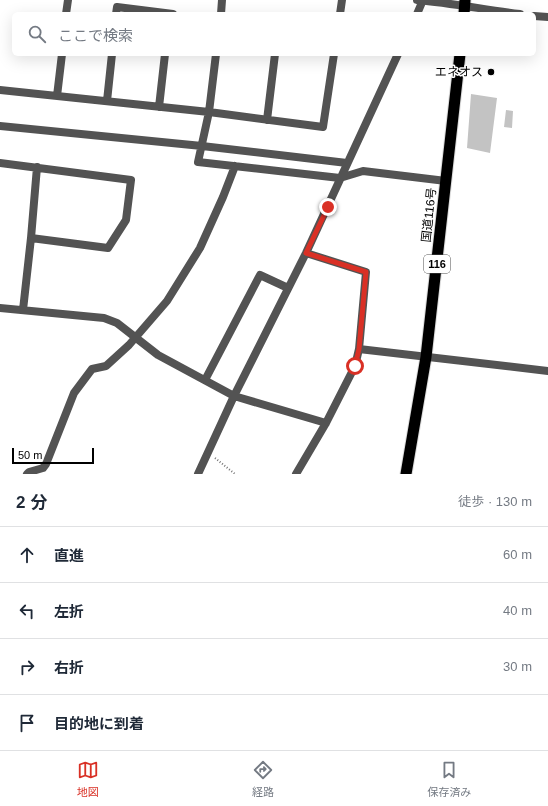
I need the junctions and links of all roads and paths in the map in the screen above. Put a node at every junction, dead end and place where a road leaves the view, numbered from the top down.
1 (68, 0) edge
2 (222, 0) edge
3 (342, 0) edge
4 (417, 0) edge
5 (423, 0) edge
6 (465, 6) edge
7 (66, 12) edge
8 (116, 12) edge
9 (154, 12) edge
10 (221, 12) edge
11 (340, 12) edge
12 (418, 12) edge
13 (502, 12) edge
14 (536, 16) edge
15 (548, 17) edge
16 (62, 56) edge
17 (112, 56) edge
18 (165, 56) edge
19 (216, 56) edge
20 (275, 56) edge
21 (334, 56) edge
22 (397, 56) edge
23 (460, 56) edge
24 (0, 90) edge
25 (57, 96) junction
26 (107, 101) junction
27 (159, 107) junction
28 (210, 112) junction
29 (267, 120) junction
30 (0, 126) edge
31 (202, 146) junction
32 (0, 162) edge
33 (347, 163) junction
34 (235, 166) junction
35 (37, 167) junction
36 (340, 178) junction
37 (446, 181) junction
38 (31, 238) junction
39 (306, 253) junction
40 (288, 288) junction
41 (0, 308) edge
42 (23, 310) junction
43 (136, 337) junction
44 (359, 349) junction
45 (426, 357) junction
46 (548, 371) edge
47 (205, 380) junction
48 (234, 396) junction
49 (326, 423) junction
50 (208, 452) junction
51 (27, 474) edge
52 (198, 474) edge
53 (235, 474) edge
54 (296, 474) edge
55 (406, 474) edge

1 - 7 street
2 - 10 street
3 - 11 street
4 - 5 street
5 - 6 street
5 - 12 street
6 - 13 street
8 - 9 street
14 - 15 street
16 - 25 street
17 - 26 street
18 - 27 street
19 - 28 street
20 - 29 street
21 - 29 street
22 - 33 street
23 - 37 highway, 国道116号 / 116
24 - 25 street
25 - 26 street
26 - 27 street
27 - 28 street
28 - 29 street
28 - 31 street
30 - 31 street
31 - 33 street
31 - 34 street
32 - 35 street
33 - 36 street
34 - 36 street
34 - 43 street
35 - 38 street
35 - 38 street
36 - 37 street
36 - 39 street
37 - 45 highway, 国道116号 / 116
38 - 42 street
39 - 40 street
39 - 44 street
40 - 47 street
40 - 48 street
41 - 42 street
42 - 43 street
43 - 47 street
43 - 51 street
44 - 45 street
44 - 49 street
45 - 46 street
45 - 55 highway, 国道116号 / 116
47 - 48 street
48 - 49 street
48 - 50 street
49 - 54 street
50 - 52 street
50 - 53 path

